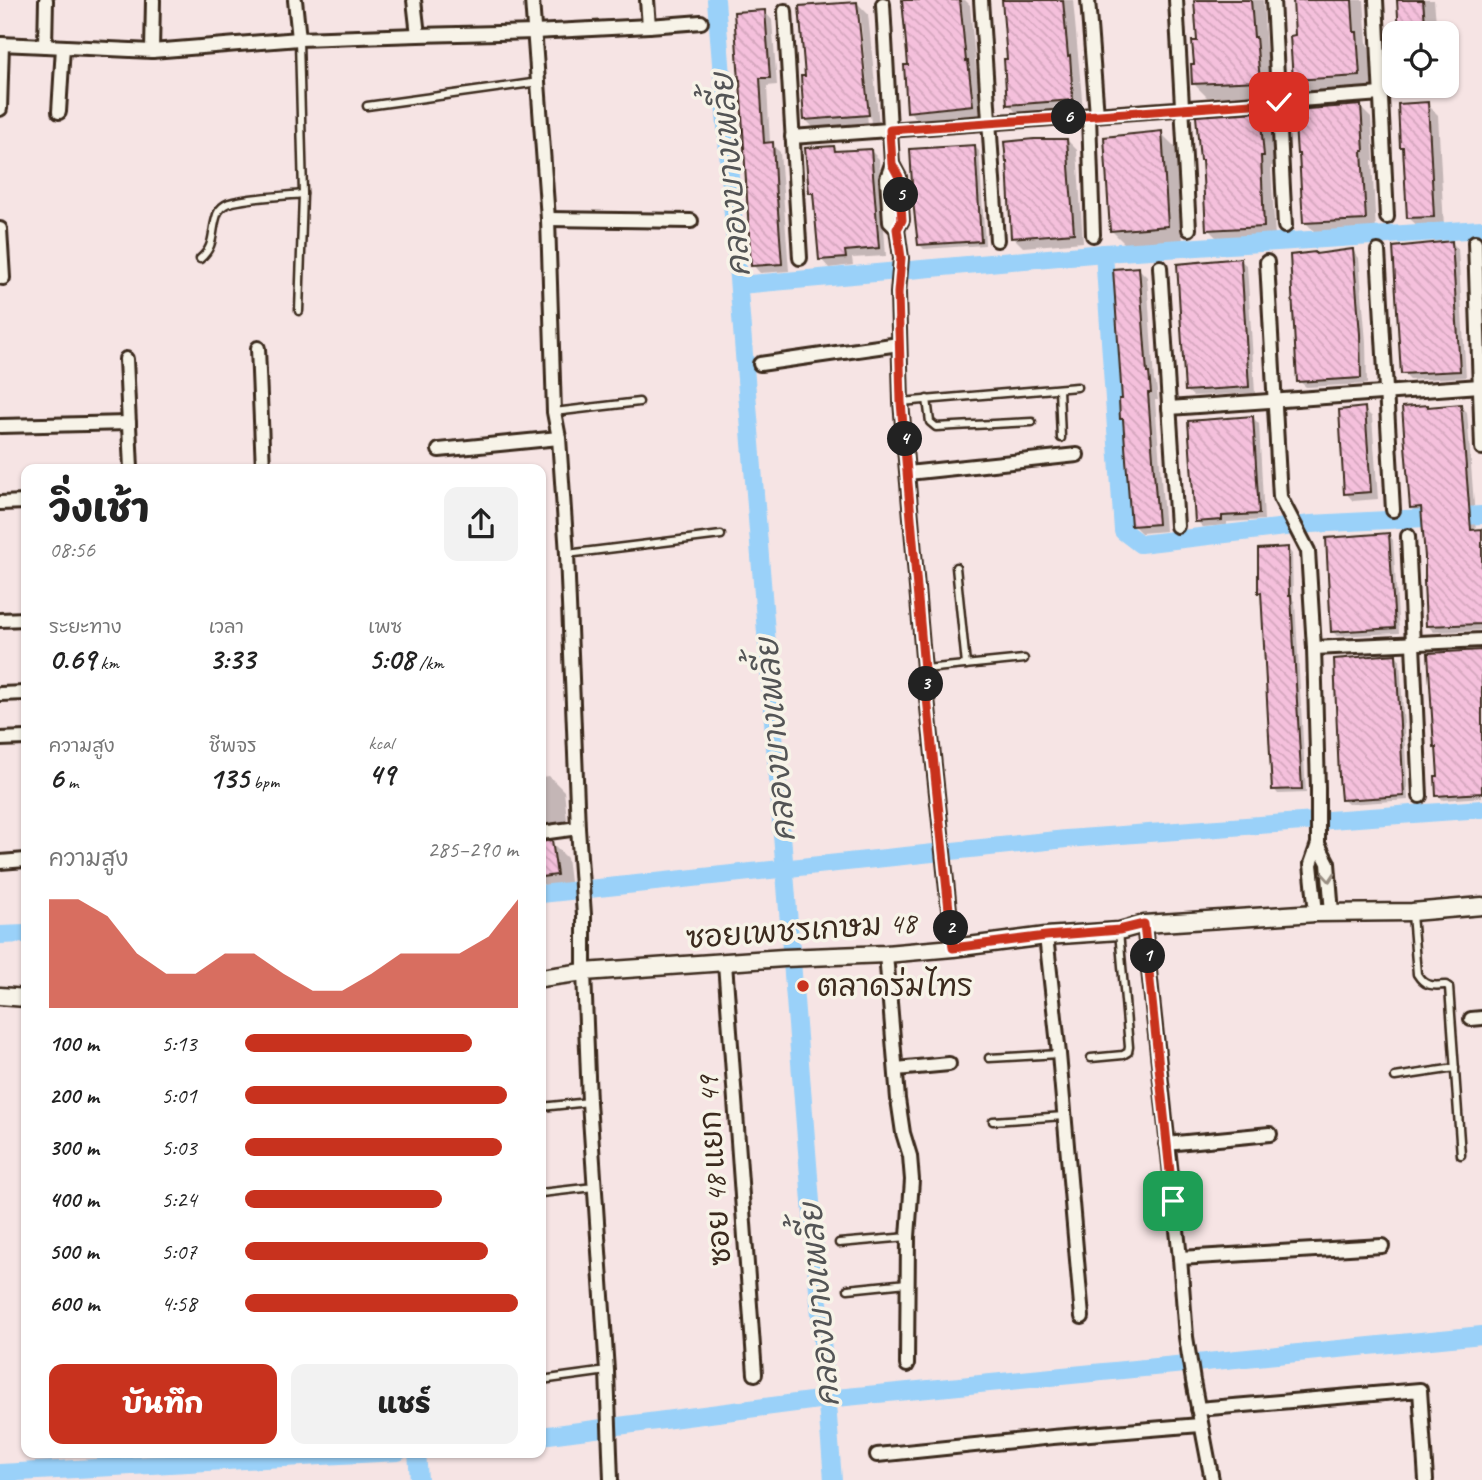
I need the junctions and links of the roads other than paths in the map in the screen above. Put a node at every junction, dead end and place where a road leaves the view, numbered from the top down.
1 (46, 0) edge
2 (153, 0) edge
3 (295, 0) edge
4 (414, 0) edge
5 (531, 0) edge
6 (647, 0) edge
7 (981, 0) edge
8 (1088, 0) edge
9 (1176, 0) edge
10 (1273, 0) edge
11 (1376, 0) edge
12 (883, 5) dead end
13 (785, 11) dead end
14 (701, 22) dead end
15 (649, 26) junction
16 (534, 32) junction
17 (418, 35) junction
18 (299, 39) junction
19 (1, 44) edge
20 (45, 46) junction
21 (63, 47) junction
22 (152, 51) junction
23 (539, 82) junction
24 (1381, 94) junction
25 (1279, 102) junction
26 (367, 106) dead end
27 (1182, 108) junction
28 (0, 109) edge
29 (59, 112) dead end
30 (1093, 115) junction
31 (989, 123) junction
32 (890, 130) junction
33 (792, 137) junction
34 (303, 194) junction
35 (1387, 217) dead end
36 (548, 219) junction
37 (691, 221) dead end
38 (1285, 226) dead end
39 (0, 229) edge
40 (1189, 229) dead end
41 (1093, 235) dead end
42 (997, 240) dead end
43 (1475, 243) dead end
44 (1378, 251) dead end
45 (200, 258) dead end
46 (800, 258) dead end
47 (1267, 262) dead end
48 (1160, 267) dead end
49 (3, 278) dead end
50 (299, 311) dead end
51 (899, 344) junction
52 (258, 348) dead end
53 (126, 359) dead end
54 (760, 364) dead end
55 (1480, 386) junction
56 (1077, 387) dead end
57 (1059, 389) junction
58 (1386, 393) junction
59 (927, 399) junction
60 (1275, 401) junction
61 (639, 402) dead end
62 (901, 402) junction
63 (1169, 408) junction
64 (554, 412) junction
65 (129, 422) junction
66 (1032, 422) dead end
67 (0, 426) edge
68 (559, 438) junction
69 (1061, 438) dead end
70 (1482, 447) edge
71 (439, 450) dead end
72 (1077, 455) dead end
73 (131, 464) edge
74 (263, 464) edge
75 (908, 473) junction
76 (21, 502) edge
77 (0, 503) edge
78 (1393, 510) dead end
79 (1177, 526) dead end
80 (721, 535) dead end
81 (1408, 536) dead end
82 (567, 554) junction
83 (956, 567) dead end
84 (21, 619) edge
85 (0, 620) edge
86 (1482, 639) edge
87 (1413, 643) junction
88 (1314, 648) junction
89 (1024, 659) dead end
90 (966, 665) junction
91 (924, 669) junction
92 (21, 693) edge
93 (0, 694) edge
94 (21, 738) edge
95 (0, 740) edge
96 (1420, 796) dead end
97 (578, 828) junction
98 (546, 832) edge
99 (1318, 844) junction
100 (21, 860) edge
101 (0, 862) edge
102 (1482, 906) edge
103 (1412, 912) junction
104 (1315, 913) junction
105 (1332, 913) junction
106 (1144, 924) junction
107 (1119, 930) junction
108 (1046, 936) junction
109 (953, 948) junction
110 (887, 954) junction
111 (725, 963) junction
112 (584, 972) junction
113 (546, 977) edge
114 (0, 996) edge
115 (21, 998) edge
116 (1059, 1054) junction
117 (989, 1058) dead end
118 (1091, 1058) dead end
119 (948, 1064) dead end
120 (1455, 1068) junction
121 (896, 1069) junction
122 (1395, 1077) dead end
123 (589, 1102) junction
124 (546, 1106) edge
125 (1064, 1116) junction
126 (993, 1121) dead end
127 (1270, 1134) dead end
128 (1166, 1143) junction
129 (1461, 1155) dead end
130 (595, 1187) junction
131 (546, 1192) edge
132 (908, 1237) junction
133 (839, 1243) dead end
134 (1382, 1246) dead end
135 (1180, 1258) junction
136 (909, 1283) junction
137 (848, 1289) dead end
138 (1082, 1317) dead end
139 (907, 1365) dead end
140 (607, 1371) junction
141 (755, 1374) dead end
142 (546, 1379) edge
143 (1198, 1409) junction
144 (1200, 1425) junction
145 (877, 1455) dead end
146 (611, 1480) edge
147 (1212, 1480) edge
148 (1426, 1480) edge

1 - 20 street
2 - 22 street
3 - 18 street
4 - 17 street
5 - 16 street
6 - 15 street
7 - 31 street
8 - 30 street
9 - 27 street
10 - 25 street
11 - 24 street
12 - 32 street
13 - 33 street
14 - 15 street
15 - 16 street
16 - 17 street
16 - 23 street
17 - 18 street
18 - 22 street
18 - 34 lane
19 - 20 street
19 - 28 street
20 - 21 street
21 - 22 street
21 - 29 street
23 - 26 lane
23 - 36 street
24 - 25 street
24 - 35 street
25 - 27 street
25 - 38 street
27 - 30 street
27 - 40 street
30 - 31 street
30 - 41 street
31 - 32 street
31 - 42 street
32 - 33 street
32 - 51 street
33 - 46 street
34 - 45 lane
34 - 50 lane
36 - 37 street
36 - 64 street
39 - 49 street
43 - 55 street
44 - 58 street
47 - 60 street
48 - 63 street
51 - 54 street
51 - 62 street
52 - 74 street
53 - 65 street
55 - 58 street
55 - 70 street
56 - 57 lane
57 - 59 lane
57 - 69 lane
58 - 60 street
58 - 78 street
59 - 62 lane
59 - 66 lane
60 - 63 street
60 - 88 street
61 - 64 lane
62 - 75 street
63 - 79 street
64 - 68 street
65 - 67 street
65 - 73 street
68 - 71 street
68 - 82 street
72 - 75 street
75 - 91 street
76 - 77 street
80 - 82 lane
81 - 87 street
82 - 97 street
83 - 90 lane
84 - 85 street
86 - 87 street
87 - 88 street
87 - 96 street
88 - 99 street
89 - 90 lane
90 - 91 lane
91 - 109 street
92 - 93 street
94 - 95 street
97 - 98 street
97 - 112 street
99 - 104 street
99 -> 105 street
100 - 101 street
102 - 103 street, ซอยเพชรเกษม 48
103 - 105 street, ซอยเพชรเกษม 48
103 - 120 lane
104 - 105 street, ซอยเพชรเกษม 48
104 - 106 street, ซอยเพชรเกษม 48
106 - 107 street, ซอยเพชรเกษม 48
106 - 128 street
107 - 108 street, ซอยเพชรเกษม 48
107 - 118 lane
108 - 109 street, ซอยเพชรเกษม 48
108 - 116 street
109 - 110 street, ซอยเพชรเกษม 48
110 - 111 street, ซอยเพชรเกษม 48
110 - 121 street
111 - 112 street, ซอยเพชรเกษม 48
111 - 141 street, ซอย 48 แยก 49
112 - 113 street, ซอยเพชรเกษม 48
112 - 123 street
114 - 115 street
116 - 117 lane
116 - 125 street
119 - 121 street
120 - 122 lane
120 - 129 lane
121 - 132 street
123 - 124 lane
123 - 130 street
125 - 126 lane
125 - 138 street
127 - 128 street
128 - 135 street
130 - 131 lane
130 - 140 street
132 - 133 lane
132 - 136 street
134 - 135 street
135 - 143 street
136 - 137 lane
136 - 139 street
140 - 142 lane
140 - 146 street
143 - 144 street
143 - 148 street
144 - 145 street
144 - 147 street

